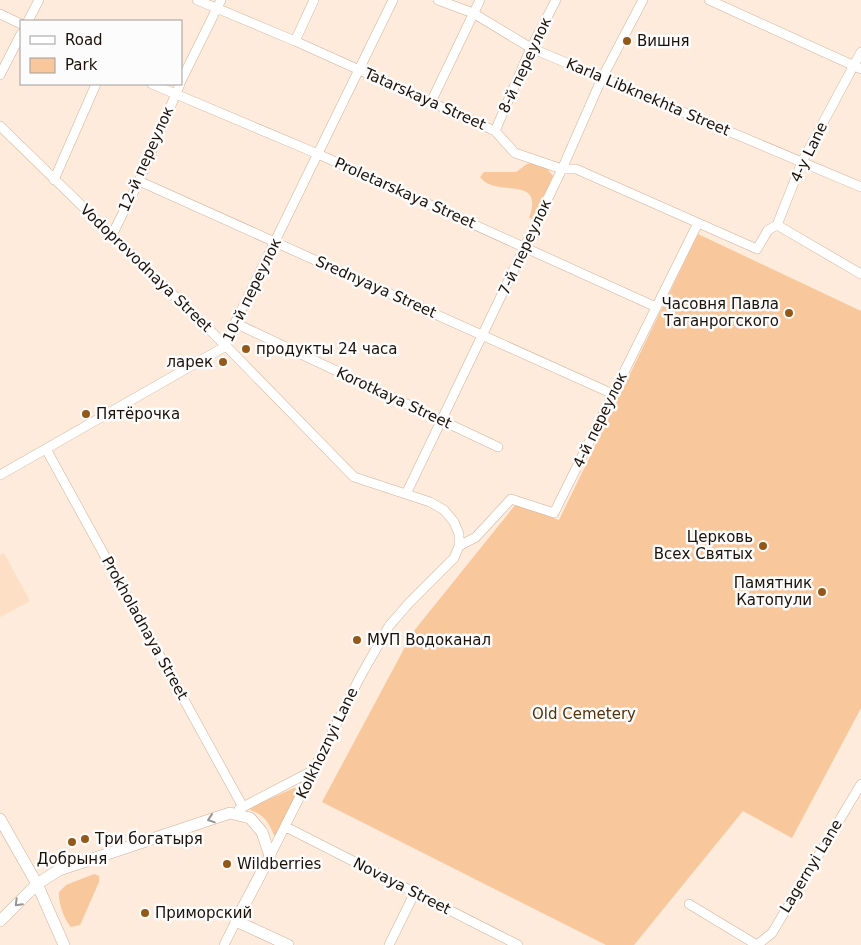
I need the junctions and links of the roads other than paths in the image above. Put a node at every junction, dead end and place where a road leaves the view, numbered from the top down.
1 (38, 0) edge
2 (197, 0) edge
3 (221, 0) edge
4 (314, 0) edge
5 (393, 0) edge
6 (438, 0) edge
7 (480, 0) edge
8 (556, 0) edge
9 (643, 0) edge
10 (708, 0) edge
11 (216, 9) junction
12 (474, 13) junction
13 (0, 14) edge
14 (28, 20) edge
15 (20, 24) edge
16 (20, 36) edge
17 (295, 41) junction
18 (531, 48) junction
19 (861, 52) edge
20 (858, 67) edge
21 (358, 69) junction
22 (0, 75) edge
23 (602, 78) junction
24 (182, 80) edge
25 (96, 85) edge
26 (154, 85) edge
27 (180, 85) edge
28 (175, 94) junction
29 (431, 102) junction
30 (0, 126) edge
31 (495, 131) junction
32 (318, 154) junction
33 (802, 162) junction
34 (562, 169) junction
35 (54, 180) junction
36 (139, 181) junction
37 (861, 187) edge
38 (698, 223) junction
39 (777, 225) junction
40 (112, 235) junction
41 (275, 241) junction
42 (524, 247) junction
43 (757, 250) joint
44 (861, 274) edge
45 (656, 307) junction
46 (235, 323) junction
47 (482, 335) junction
48 (226, 346) junction
49 (613, 394) junction
50 (441, 420) junction
51 (498, 447) dead end
52 (46, 449) junction
53 (0, 475) edge
54 (406, 494) junction
55 (459, 546) junction
56 (312, 771) junction
57 (861, 784) edge
58 (243, 807) junction
59 (230, 813) junction
60 (0, 819) edge
61 (286, 827) junction
62 (270, 856) junction
63 (37, 884) junction
64 (414, 892) junction
65 (689, 904) dead end
66 (0, 921) edge
67 (236, 921) junction
68 (64, 945) edge
69 (224, 945) edge
70 (288, 945) edge
71 (389, 945) edge
72 (518, 945) edge
73 (757, 945) edge

1 - 14 street
2 - 11 street, Tatarskaya Street
3 - 11 street, 12-й переулок
4 - 17 street
5 - 21 street, 10-й переулок
6 - 12 street, Karla Libknekhta Street
7 - 12 street
8 - 18 street, 8-й переулок
9 - 23 street, 7-й переулок
10 - 20 street
11 - 17 street, Tatarskaya Street
11 - 24 street, 12-й переулок
12 - 18 street, Karla Libknekhta Street
12 - 29 street
13 - 15 street
16 - 22 street
17 - 21 street, Tatarskaya Street
18 - 23 street, Karla Libknekhta Street
18 - 31 street, 8-й переулок
19 - 20 street, 4-y Lane
20 - 33 street, 4-y Lane
21 - 29 street, Tatarskaya Street
21 - 32 street, 10-й переулок
23 - 33 street, Karla Libknekhta Street
23 - 34 street, 7-й переулок
25 - 35 street
26 - 28 street, Proletarskaya Street
27 - 28 street, 12-й переулок
28 - 32 street, Proletarskaya Street
28 - 36 street, 12-й переулок
29 - 31 street, Tatarskaya Street
30 - 35 street, Vodoprovodnaya Street
31 - 34 street, Tatarskaya Street
32 - 41 street, 10-й переулок
32 - 42 street, Proletarskaya Street
33 - 37 street, Karla Libknekhta Street
33 - 39 street, 4-y Lane
34 - 38 street, Tatarskaya Street
34 - 42 street, 7-й переулок
35 - 40 street, Vodoprovodnaya Street
36 - 40 street, 12-й переулок
36 - 41 street, Srednyaya Street
38 - 43 street, Tatarskaya Street
38 - 45 street, 4-й переулок
39 - 43 street, 4-y Lane
39 - 44 street
40 - 48 street, Vodoprovodnaya Street
41 - 46 street, 10-й переулок
41 - 47 street, Srednyaya Street
42 - 45 street, Proletarskaya Street
42 - 47 street, 7-й переулок
45 - 49 street, 4-й переулок
46 - 48 street, 10-й переулок
46 - 50 street, Korotkaya Street
47 - 49 street, Srednyaya Street
47 - 50 street, 7-й переулок
48 - 52 street, 10-й переулок
48 - 54 street, Vodoprovodnaya Street
49 - 55 street, 4-й переулок
50 - 51 street, Korotkaya Street
50 - 54 street, 7-й переулок
52 - 53 street, 10-й переулок
52 - 58 street, Prokholadnaya Street
54 - 55 street
55 - 56 street, Kolkhoznyi Lane
56 - 58 street
56 - 61 street, Kolkhoznyi Lane
57 - 73 street, Lagernyi Lane
58 - 59 street
59 - 62 main road
59 -> 63 main road
60 - 63 main road
61 - 62 street, Kolkhoznyi Lane
61 - 64 street, Novaya Street
62 - 67 main road, Kolkhoznyi Lane
63 -> 66 main road
63 - 68 main road
64 - 71 street
64 - 72 street, Novaya Street
65 - 73 street
67 - 69 street, Kolkhoznyi Lane
67 - 70 main road

